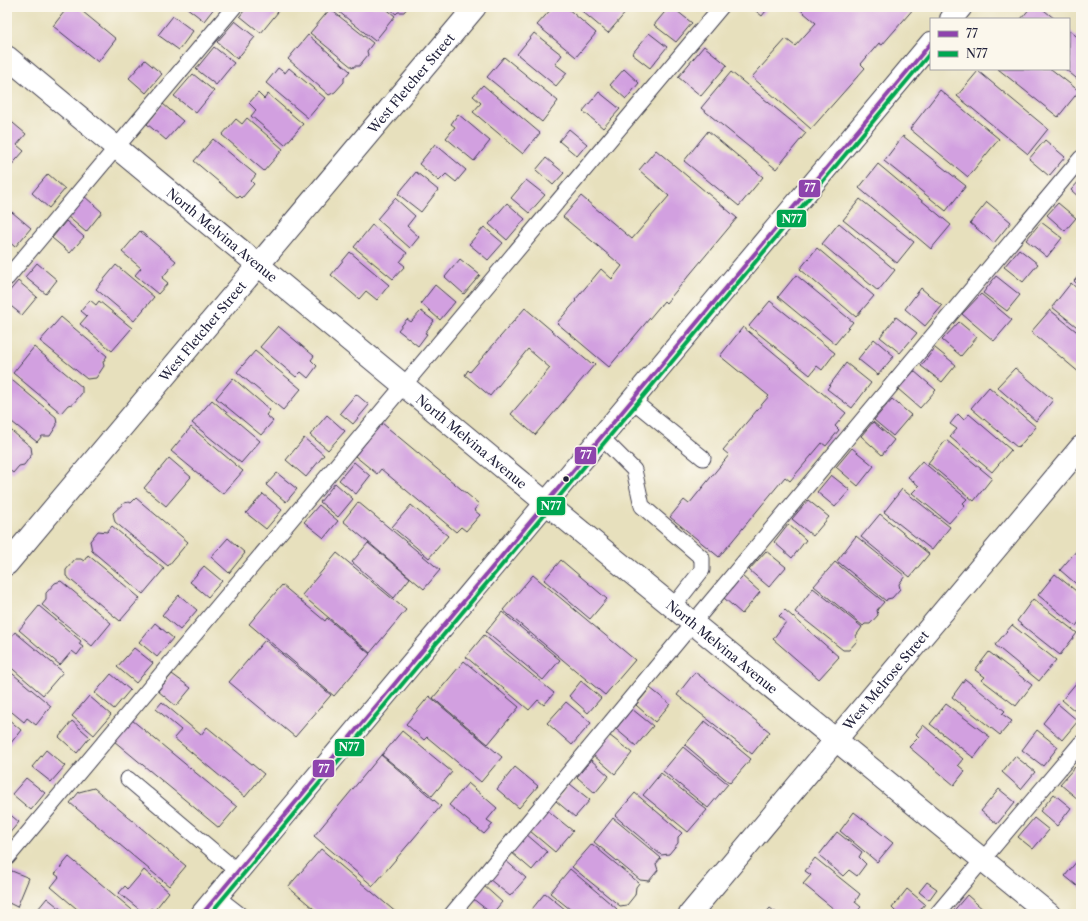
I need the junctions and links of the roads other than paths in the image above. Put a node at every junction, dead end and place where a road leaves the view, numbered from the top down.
1 (234, 7) edge
2 (475, 7) edge
3 (721, 7) edge
4 (961, 7) edge
5 (952, 18) edge
6 (930, 44) edge
7 (7, 57) edge
8 (116, 148) junction
9 (1081, 158) edge
10 (258, 265) junction
11 (7, 278) edge
12 (404, 385) junction
13 (632, 400) junction
14 (601, 437) junction
15 (1081, 447) edge
16 (703, 458) dead end
17 (546, 503) junction
18 (7, 564) edge
19 (674, 607) junction
20 (693, 623) junction
21 (836, 740) junction
22 (1081, 743) edge
23 (128, 779) dead end
24 (7, 858) edge
25 (983, 860) junction
26 (238, 872) junction
27 (217, 897) junction
28 (202, 914) edge
29 (239, 914) edge
30 (452, 914) edge
31 (690, 914) edge
32 (937, 914) edge
33 (1049, 914) edge

1 - 8 lane
2 - 10 street, West Fletcher Street
3 - 12 lane
4 - 5 street
6 - 13 street
7 - 8 street, North Melvina Avenue
8 - 10 street, North Melvina Avenue
8 - 11 lane
9 - 20 lane
10 - 12 street, North Melvina Avenue
10 - 18 street, West Fletcher Street
12 - 17 street, North Melvina Avenue
12 - 24 lane
13 - 14 street
13 - 16 lane
14 - 17 street
14 - 19 lane
15 - 21 street, West Melrose Street
17 - 19 street, North Melvina Avenue
17 - 26 street
19 - 20 street, North Melvina Avenue
20 - 21 street, North Melvina Avenue
20 - 30 lane
21 - 25 street, North Melvina Avenue
21 - 31 street, West Melrose Street
22 - 25 lane
23 - 26 lane
25 - 32 lane
25 - 33 street, North Melvina Avenue
26 - 27 street
27 - 28 street
27 - 29 lane

